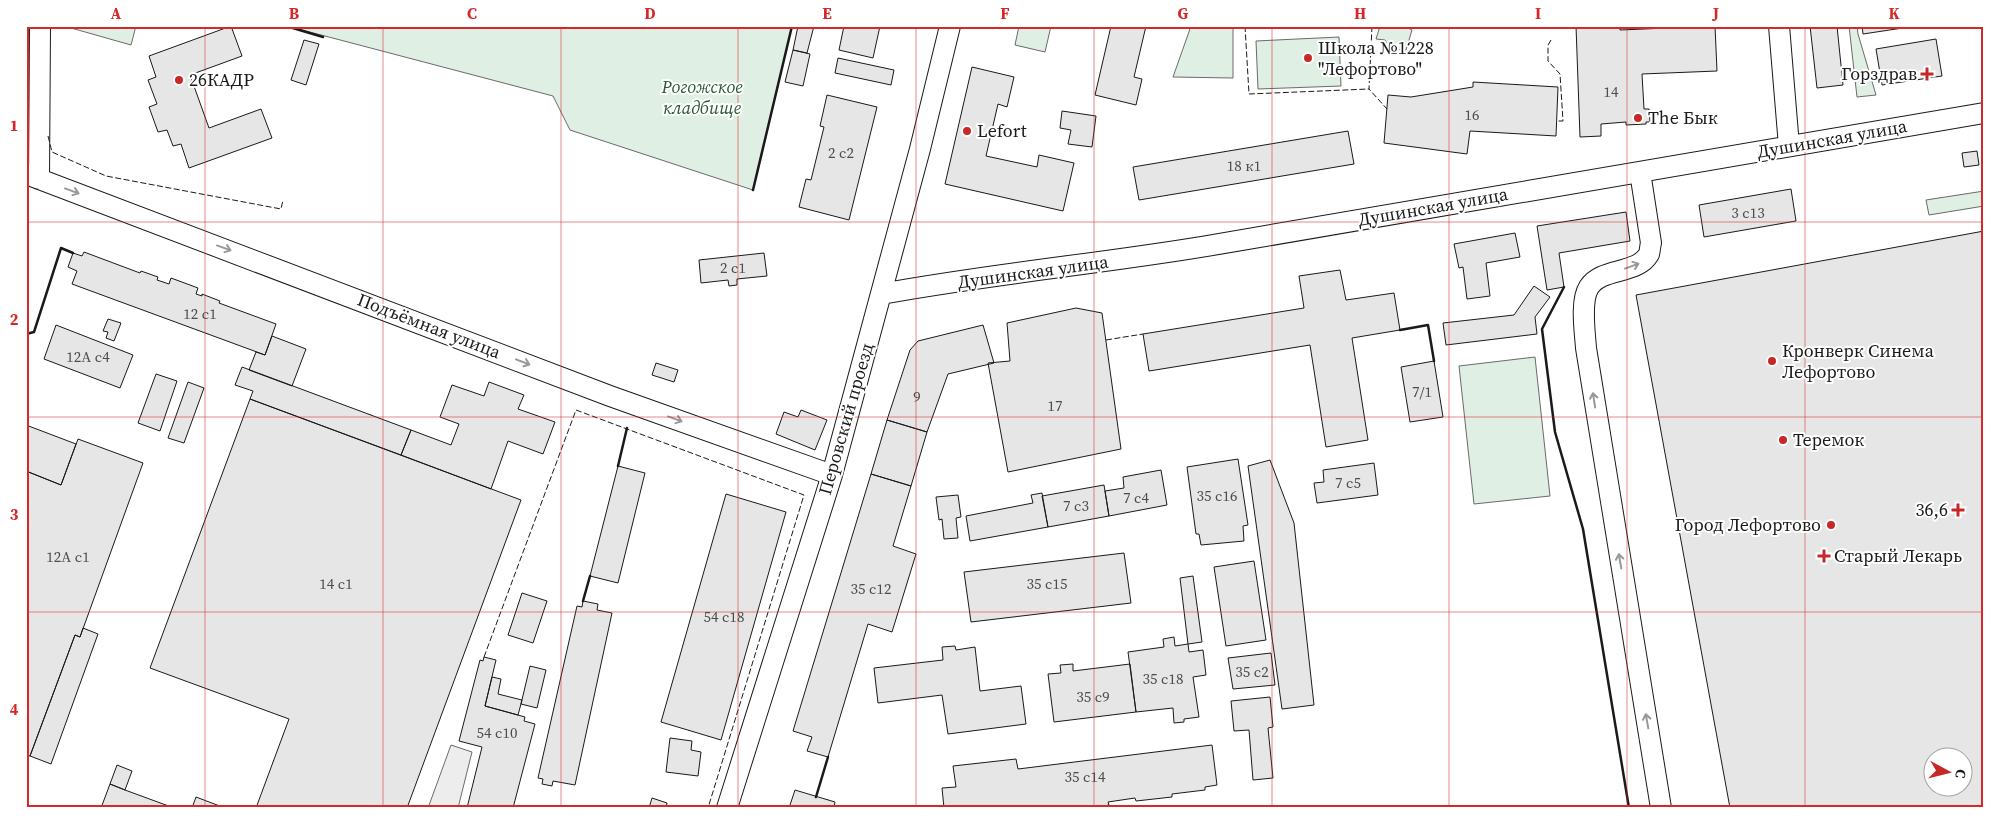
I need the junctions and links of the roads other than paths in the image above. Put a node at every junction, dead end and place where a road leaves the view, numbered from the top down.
1 (40, 26) edge
2 (950, 26) edge
3 (1779, 26) edge
4 (1984, 113) edge
5 (1789, 146) junction
6 (1640, 172) junction
7 (33, 176) edge
8 (881, 294) junction
9 (832, 475) junction
10 (727, 808) edge
11 (1662, 808) edge

1 - 7 street
2 - 8 street, Перовский проезд
3 - 5 street
4 - 5 street, Душинская улица
5 - 6 street, Душинская улица
6 - 8 street, Душинская улица
11 -> 6 street
7 -> 9 street, Подъёмная улица
8 - 9 street, Перовский проезд
9 - 10 street, Перовский проезд

